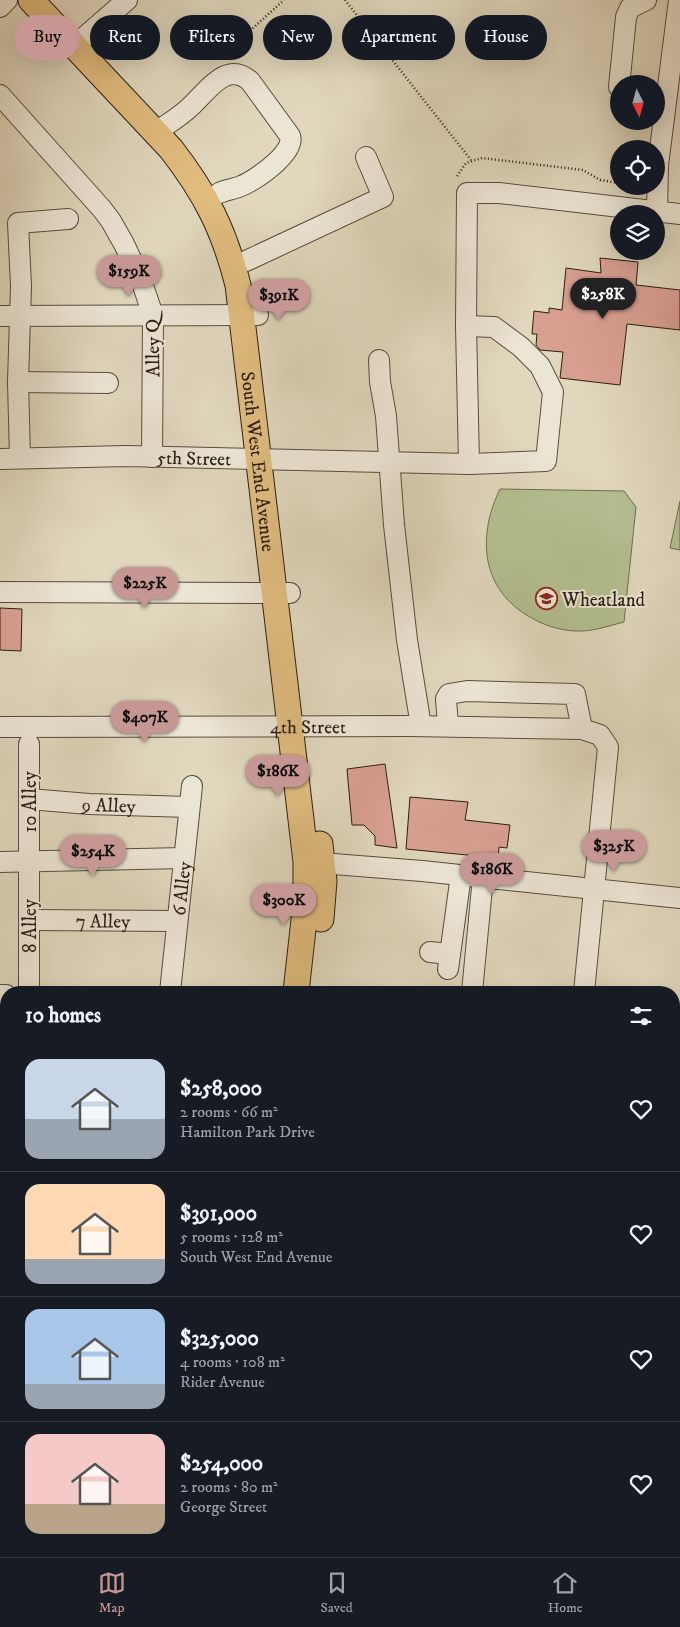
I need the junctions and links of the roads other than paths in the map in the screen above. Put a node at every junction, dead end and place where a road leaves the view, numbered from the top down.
1 (7, 0) edge
2 (31, 0) edge
3 (52, 0) edge
4 (127, 0) edge
5 (646, 0) edge
6 (650, 0) edge
7 (678, 2) edge
8 (0, 7) edge
9 (49, 15) edge
10 (62, 15) edge
11 (80, 41) joint
12 (620, 75) edge
13 (665, 83) edge
14 (0, 95) edge
15 (162, 128) junction
16 (660, 130) edge
17 (366, 157) dead end
18 (219, 193) junction
19 (610, 205) edge
20 (656, 205) edge
21 (665, 212) edge
22 (680, 214) edge
23 (68, 219) dead end
24 (246, 261) junction
25 (153, 315) junction
26 (250, 315) junction
27 (0, 316) edge
28 (20, 316) junction
29 (466, 326) junction
30 (379, 360) dead end
31 (18, 382) junction
32 (108, 383) dead end
33 (152, 457) junction
34 (20, 458) junction
35 (0, 459) edge
36 (266, 459) junction
37 (389, 462) junction
38 (469, 464) junction
39 (0, 592) edge
40 (282, 592) junction
41 (421, 726) junction
42 (448, 726) junction
43 (0, 727) edge
44 (298, 727) junction
45 (582, 729) junction
46 (29, 744) dead end
47 (192, 786) dead end
48 (29, 799) junction
49 (190, 807) junction
50 (184, 858) junction
51 (30, 860) junction
52 (0, 862) edge
53 (314, 863) junction
54 (461, 875) junction
55 (484, 877) junction
56 (595, 888) junction
57 (680, 898) edge
58 (29, 920) junction
59 (177, 921) junction
60 (430, 952) dead end
61 (29, 986) edge
62 (171, 986) edge
63 (297, 986) edge
64 (315, 986) edge
65 (473, 986) edge
66 (585, 986) edge

1 - 8 street
2 - 9 main road, South West End Avenue
3 - 10 main road, South West End Avenue
4 - 11 street
5 - 12 street
6 - 7 street
7 - 13 street
11 - 15 main road, South West End Avenue
14 - 25 street, Alley Q
15 - 18 main road, South West End Avenue
15 - 18 street
15 - 26 main road, South West End Avenue
16 - 20 street
17 - 24 street
18 - 24 main road, South West End Avenue
19 - 29 street
21 - 22 street
23 - 28 street
24 - 26 main road, South West End Avenue
25 - 26 street
25 - 28 street
25 - 33 street, Alley Q
26 - 36 main road, South West End Avenue
27 - 28 street
28 - 31 street
29 - 38 street
29 - 38 street, 5th Street
30 - 37 street
31 - 32 street
31 - 34 street
33 - 34 street, 5th Street
33 - 36 street, 5th Street
34 - 35 street, 5th Street
36 - 37 street, 5th Street
36 - 40 main road, South West End Avenue
37 - 38 street, 5th Street
37 - 41 street
39 - 40 street
40 - 44 main road, South West End Avenue
41 - 42 street, 4th Street
41 - 44 street, 4th Street
42 - 45 street, 4th Street
42 - 45 street
43 - 44 street, 4th Street
44 - 53 main road, South West End Avenue
45 - 56 street, 4th Street
46 - 48 street, 10 Alley
47 - 49 street, 6 Alley
48 - 49 street, 9 Alley
48 - 51 street, 10 Alley
49 - 50 street, 6 Alley
50 - 51 street
50 - 59 street, 6 Alley
51 - 52 street
51 - 58 street, 8 Alley
53 - 54 street
53 - 63 main road, South West End Avenue
53 - 64 main road, South West End Avenue
54 - 55 street
54 - 60 street
55 - 56 street
55 - 65 street
56 - 57 street
56 - 66 street
58 - 59 street, 7 Alley
58 - 61 street, 8 Alley
59 - 62 street, 6 Alley

